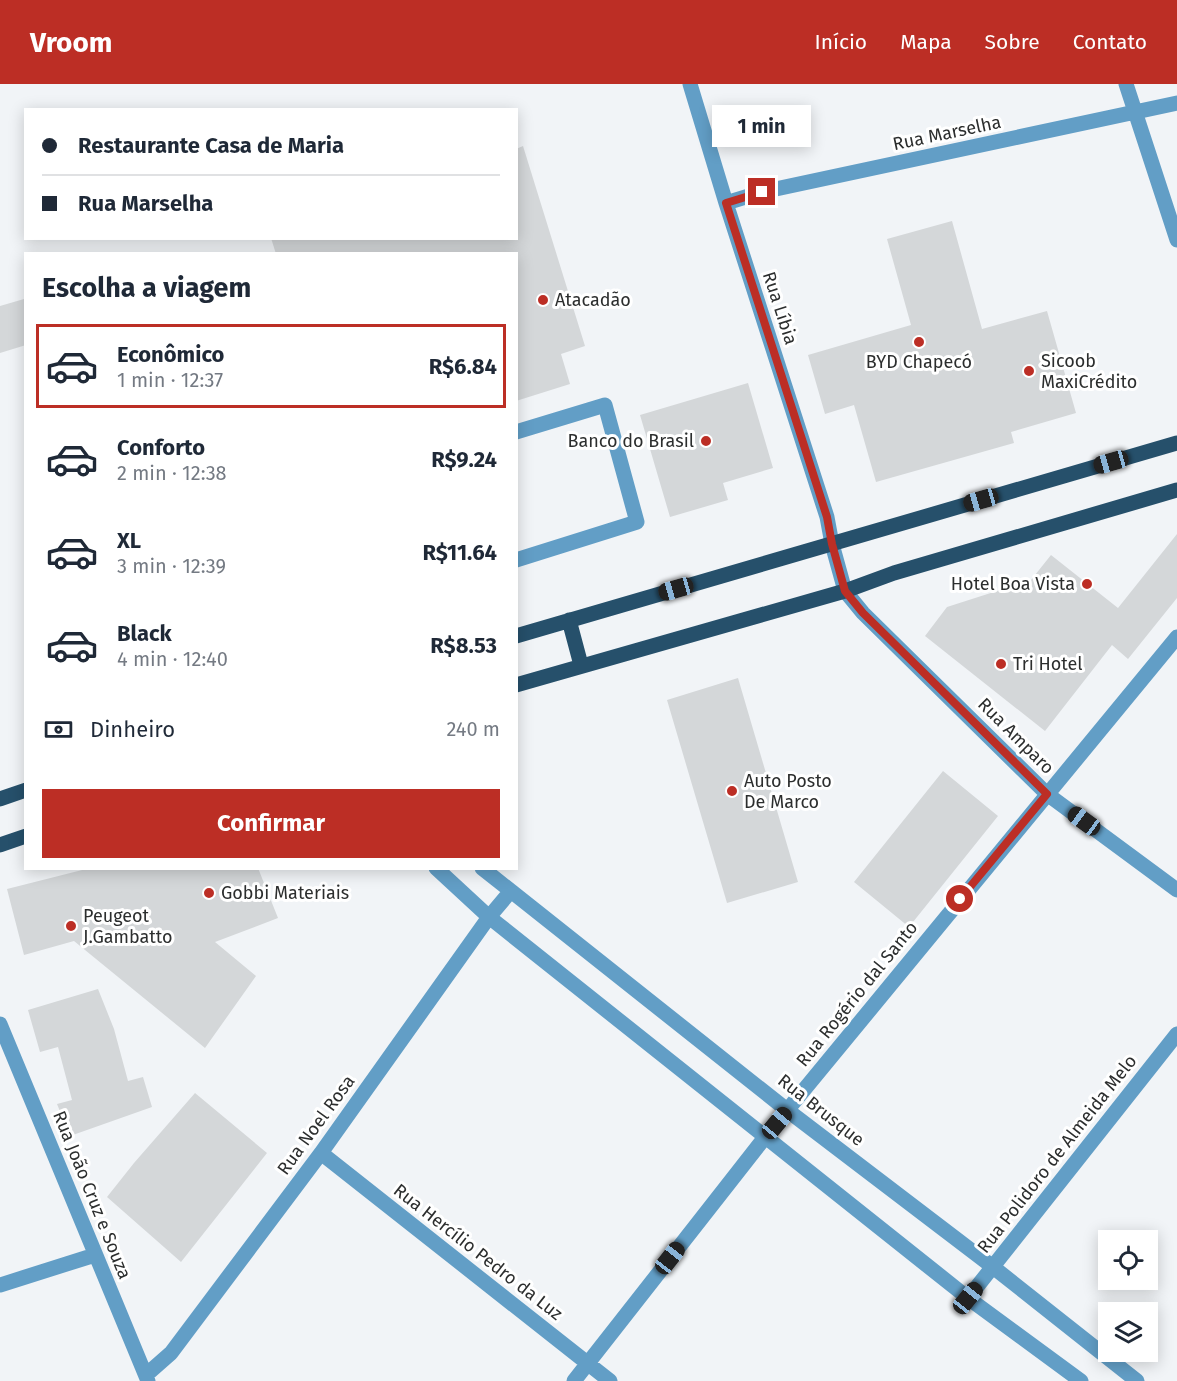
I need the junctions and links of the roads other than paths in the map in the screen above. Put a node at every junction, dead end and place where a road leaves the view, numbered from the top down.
1 (690, 84) edge
2 (1126, 84) edge
3 (1177, 103) edge
4 (1135, 113) junction
5 (726, 203) junction
6 (1177, 240) edge
7 (518, 431) edge
8 (1177, 443) edge
9 (1177, 490) edge
10 (832, 544) junction
11 (518, 559) edge
12 (845, 591) junction
13 (569, 620) junction
14 (518, 635) edge
15 (1177, 637) edge
16 (581, 665) junction
17 (518, 684) edge
18 (24, 791) edge
19 (1047, 794) junction
20 (0, 798) edge
21 (24, 837) edge
22 (0, 845) edge
23 (438, 870) edge
24 (484, 870) edge
25 (1177, 890) edge
26 (510, 892) junction
27 (489, 917) junction
28 (0, 1024) edge
29 (1177, 1034) edge
30 (787, 1110) junction
31 (766, 1136) junction
32 (321, 1153) junction
33 (95, 1256) junction
34 (993, 1267) junction
35 (0, 1285) edge
36 (968, 1298) junction
37 (588, 1364) junction
38 (147, 1378) edge
39 (574, 1381) edge
40 (610, 1381) edge
41 (1081, 1381) edge
42 (1137, 1381) edge

1 - 5 street, Rua Líbia
2 - 4 street
3 - 4 street, Rua Marselha
4 - 5 street, Rua Marselha
4 - 6 street
5 - 10 street, Rua Líbia
7 - 11 street
8 - 10 main road
9 - 12 main road
10 - 12 street, Rua Líbia
10 - 13 main road
12 - 16 main road
12 - 19 street, Rua Amparo
13 - 14 main road
13 - 16 main road
15 - 19 street, Rua Rogério dal Santo
16 - 17 main road
18 - 20 main road
19 - 25 street, Rua Amparo
19 - 30 street, Rua Rogério dal Santo
21 - 22 main road
23 - 27 street
24 - 26 street, Rua Brusque
26 - 27 street, Rua Noel Rosa
26 - 30 street, Rua Brusque
27 - 31 street
27 - 32 street, Rua Noel Rosa
28 - 33 street, Rua João Cruz e Souza
29 - 34 street, Rua Polidoro de Almeida Melo
30 - 31 street, Rua Rogério dal Santo
30 - 34 street, Rua Brusque
31 - 36 street
31 - 37 street, Rua Rogério dal Santo
32 - 37 street, Rua Hercílio Pedro da Luz
32 - 38 street, Rua Noel Rosa
33 - 35 street
33 - 38 street, Rua João Cruz e Souza
34 - 36 street, Rua Polidoro de Almeida Melo
34 - 42 street, Rua Brusque
36 - 41 street
37 - 39 street, Rua Rogério dal Santo
37 - 40 street, Rua Hercílio Pedro da Luz

